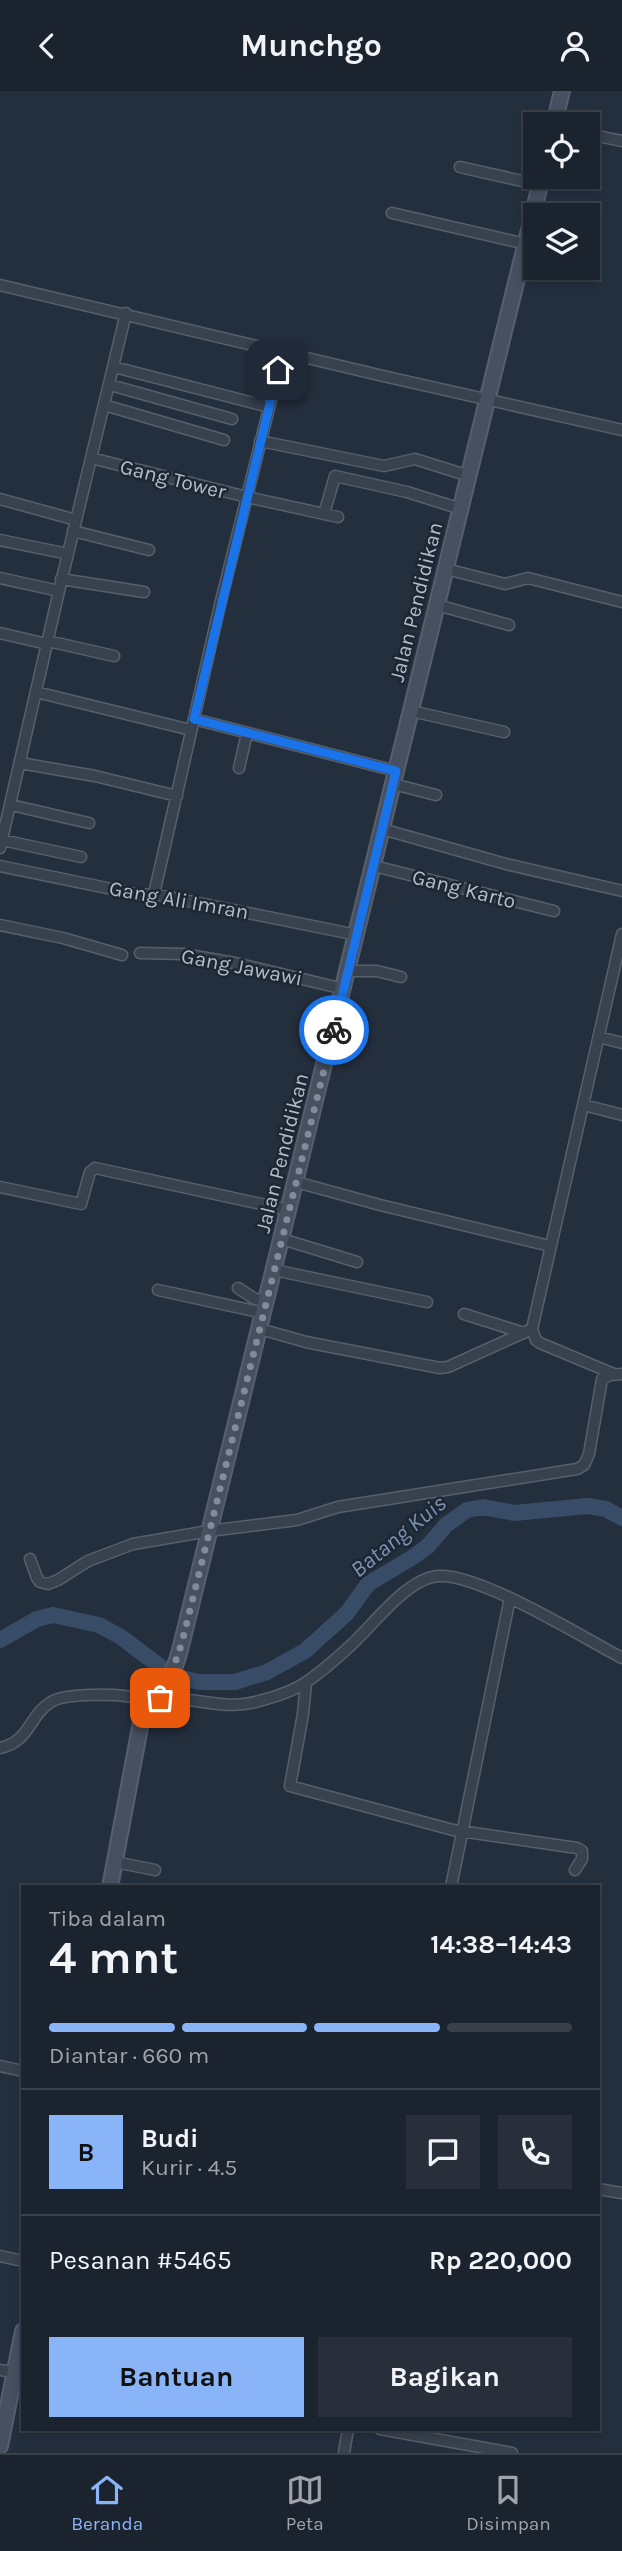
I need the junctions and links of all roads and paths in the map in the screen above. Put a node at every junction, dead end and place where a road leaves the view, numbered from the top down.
1 (562, 91) edge
2 (557, 112) edge
3 (600, 136) edge
4 (622, 141) edge
5 (460, 167) dead end
6 (523, 178) edge
7 (392, 213) dead end
8 (523, 243) edge
9 (523, 257) edge
10 (0, 285) edge
11 (126, 313) junction
12 (283, 352) junction
13 (114, 367) junction
14 (110, 385) junction
15 (487, 400) junction
16 (104, 405) junction
17 (269, 407) junction
18 (232, 419) dead end
19 (622, 430) edge
20 (224, 440) dead end
21 (260, 442) junction
22 (91, 458) junction
23 (470, 476) junction
24 (247, 497) junction
25 (0, 499) edge
26 (461, 509) junction
27 (324, 514) junction
28 (338, 517) dead end
29 (76, 520) junction
30 (73, 531) junction
31 (0, 540) edge
32 (149, 550) dead end
33 (68, 554) junction
34 (446, 569) junction
35 (0, 578) edge
36 (61, 579) junction
37 (59, 591) junction
38 (144, 592) dead end
39 (622, 602) edge
40 (437, 605) junction
41 (509, 625) dead end
42 (0, 633) edge
43 (47, 643) junction
44 (114, 656) dead end
45 (36, 692) junction
46 (411, 711) junction
47 (192, 725) junction
48 (504, 732) dead end
49 (247, 733) junction
50 (20, 763) junction
51 (239, 768) dead end
52 (394, 778) junction
53 (436, 795) dead end
54 (177, 796) junction
55 (11, 805) junction
56 (89, 823) dead end
57 (382, 829) junction
58 (1, 844) edge
59 (81, 857) dead end
60 (0, 866) edge
61 (374, 866) junction
62 (622, 891) edge
63 (154, 894) junction
64 (554, 911) dead end
65 (0, 925) edge
66 (622, 934) edge
67 (357, 935) junction
68 (140, 953) dead end
69 (122, 955) dead end
70 (619, 963) edge
71 (348, 971) junction
72 (401, 977) dead end
73 (344, 989) junction
74 (599, 1037) junction
75 (622, 1043) edge
76 (584, 1105) junction
77 (622, 1115) edge
78 (296, 1182) junction
79 (0, 1187) edge
80 (289, 1210) junction
81 (282, 1239) junction
82 (550, 1246) junction
83 (357, 1262) dead end
84 (274, 1270) junction
85 (238, 1288) dead end
86 (158, 1290) dead end
87 (426, 1303) dead end
88 (260, 1306) junction
89 (464, 1314) dead end
90 (261, 1329) junction
91 (531, 1334) junction
92 (618, 1374) edge
93 (209, 1531) junction
94 (30, 1559) dead end
95 (510, 1598) junction
96 (622, 1658) edge
97 (306, 1683) junction
98 (150, 1701) junction
99 (0, 1748) edge
100 (462, 1831) junction
101 (115, 1862) junction
102 (155, 1870) dead end
103 (575, 1870) dead end
104 (110, 1885) edge
105 (451, 1885) edge
106 (0, 2066) edge
107 (21, 2071) edge
108 (600, 2189) edge
109 (622, 2193) edge
110 (0, 2256) edge
111 (21, 2261) edge
112 (21, 2336) edge
113 (7, 2371) edge
114 (348, 2431) edge
115 (391, 2431) edge
116 (1, 2439) edge
117 (344, 2453) edge
118 (512, 2453) edge

1 - 2 main road
3 - 4 street
5 - 6 street
7 - 8 street
9 - 15 main road, Jalan Pendidikan
10 - 11 street
11 - 12 street
11 - 13 street
12 - 15 street
12 - 17 street
13 - 14 street
13 - 17 street
14 - 16 street
14 - 18 street
15 - 19 street
15 - 23 main road, Jalan Pendidikan
16 - 20 street
16 - 22 street
17 - 21 street
21 - 23 street
21 - 24 street
22 - 24 street, Gang Tower
22 - 29 street
23 - 26 main road, Jalan Pendidikan
24 - 27 street, Gang Tower
24 - 47 street
25 - 29 street
26 - 27 street
26 - 34 main road, Jalan Pendidikan
27 - 28 street, Gang Tower
29 - 30 street
30 - 32 street
30 - 33 street
31 - 33 street
33 - 36 street
34 - 39 street
34 - 40 main road, Jalan Pendidikan
35 - 37 street
36 - 37 street
36 - 38 street
37 - 43 street
40 - 41 street
40 - 46 main road, Jalan Pendidikan
42 - 43 street
43 - 44 street
43 - 45 street
45 - 47 street
45 - 50 street
46 - 48 street
46 - 52 main road, Jalan Pendidikan
47 - 49 street
47 - 54 street
49 - 51 street
49 - 52 street
50 - 54 street
50 - 55 street
52 - 53 street
52 - 57 main road, Jalan Pendidikan
54 - 63 street
55 - 56 street
55 - 58 street
57 - 61 main road, Jalan Pendidikan
57 - 62 street
58 - 59 street
60 - 63 street, Gang Ali Imran
61 - 64 street, Gang Karto
61 - 67 main road, Jalan Pendidikan
63 - 67 street, Gang Ali Imran
65 - 69 street
66 - 70 street
67 - 71 main road, Jalan Pendidikan
68 - 73 street, Gang Jawawi
70 - 74 street
71 - 72 street
71 - 73 main road, Jalan Pendidikan
73 - 78 main road, Jalan Pendidikan
74 - 75 street
74 - 76 street
76 - 77 street
76 - 82 street
78 - 80 main road, Jalan Pendidikan
78 - 82 street
79 - 80 street
80 - 81 main road, Jalan Pendidikan
81 - 83 street
81 - 84 main road, Jalan Pendidikan
82 - 91 street
84 - 87 street
84 - 88 main road, Jalan Pendidikan
85 - 88 street
86 - 88 street
88 - 90 main road, Jalan Pendidikan
89 - 91 street
90 - 91 street
90 - 93 main road, Jalan Pendidikan
91 - 92 street
92 - 93 street
93 - 94 street
93 - 98 main road, Jalan Pendidikan
95 - 96 street
95 - 97 street
95 - 100 street
97 - 98 street
97 - 100 street
98 - 99 street
98 - 101 main road, Jalan Pendidikan
100 - 103 street
100 - 105 street
101 - 102 street
101 - 104 main road, Jalan Pendidikan
106 - 107 street
108 - 109 street
110 - 111 street
112 - 113 main road
113 - 116 main road
114 - 117 street
115 - 118 street

